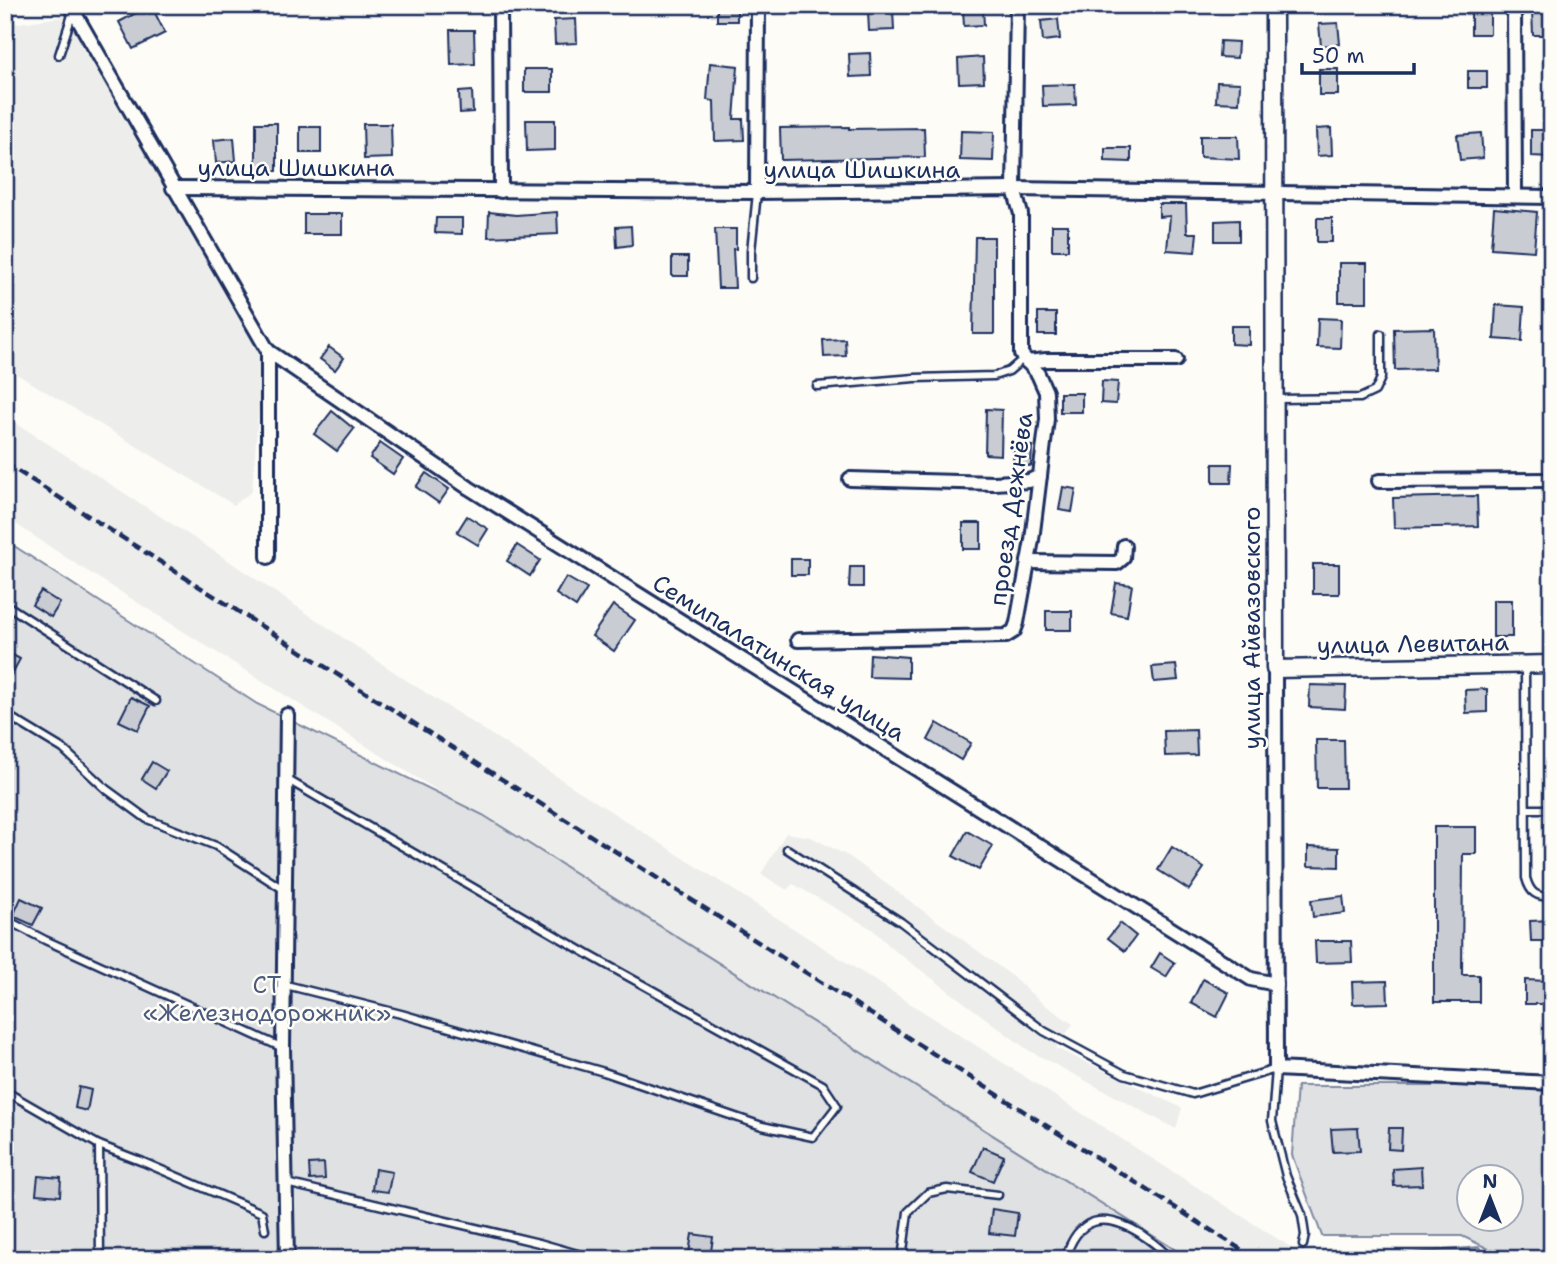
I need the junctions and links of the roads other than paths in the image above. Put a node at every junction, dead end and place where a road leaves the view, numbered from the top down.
1 (500, 5) edge
2 (758, 5) edge
3 (1017, 5) edge
4 (1275, 5) edge
5 (1514, 5) edge
6 (72, 8) edge
7 (59, 55) dead end
8 (173, 188) junction
9 (1014, 189) junction
10 (501, 191) junction
11 (757, 192) junction
12 (1273, 195) junction
13 (1515, 196) junction
14 (1552, 197) edge
15 (751, 278) dead end
16 (1381, 334) dead end
17 (268, 351) junction
18 (1026, 360) junction
19 (1176, 360) dead end
20 (817, 386) dead end
21 (1274, 399) junction
22 (1040, 477) junction
23 (850, 479) dead end
24 (1552, 480) edge
25 (1379, 481) dead end
26 (1124, 546) dead end
27 (268, 557) dead end
28 (1028, 562) junction
29 (5, 604) edge
30 (798, 640) dead end
31 (1524, 664) junction
32 (1552, 664) edge
33 (1275, 669) junction
34 (156, 701) dead end
35 (5, 714) edge
36 (287, 715) dead end
37 (286, 779) junction
38 (1526, 809) junction
39 (1552, 809) edge
40 (787, 849) dead end
41 (285, 890) junction
42 (1552, 897) edge
43 (5, 919) edge
44 (1276, 984) junction
45 (286, 985) junction
46 (284, 1048) junction
47 (1276, 1069) junction
48 (1552, 1083) edge
49 (5, 1091) edge
50 (99, 1145) junction
51 (286, 1183) junction
52 (998, 1195) dead end
53 (265, 1230) dead end
54 (1303, 1245) dead end
55 (100, 1259) edge
56 (287, 1259) edge
57 (595, 1259) edge
58 (902, 1259) edge
59 (1065, 1259) edge
60 (1170, 1259) edge

1 - 10 street
2 - 11 street
3 - 9 street, проезд Дежнёва
4 - 12 street, улица Айвазовского
5 - 13 street
6 - 7 lane
6 - 8 street
8 - 10 street, улица Шишкина
8 - 17 street
9 - 11 street, улица Шишкина
9 - 12 street, улица Шишкина
9 - 18 street, проезд Дежнёва
10 - 11 street, улица Шишкина
11 - 15 lane
12 - 13 street, улица Шишкина
12 - 21 street, улица Айвазовского
13 - 14 street, улица Шишкина
16 - 21 lane
17 - 27 street
17 - 44 street, Семипалатинская улица
18 - 19 street
18 - 20 lane
18 - 22 street, проезд Дежнёва
21 - 33 street, улица Айвазовского
22 - 23 street
22 - 28 street, проезд Дежнёва
24 - 25 street
26 - 28 street
28 - 30 street, проезд Дежнёва
29 - 34 lane
31 - 32 street, улица Левитана
31 - 33 street, улица Левитана
31 - 38 lane
33 - 44 street, улица Айвазовского
35 - 41 lane
36 - 37 street
37 - 41 street
37 - 45 lane
38 - 39 lane
38 - 42 lane
40 - 47 lane
41 - 45 street
43 - 46 lane
44 - 47 street, улица Айвазовского
45 - 46 street
46 - 51 street
47 - 48 street
47 - 54 lane, улица Айвазовского
49 - 50 lane
50 - 53 lane
50 - 55 lane
51 - 56 street
51 - 57 lane
52 - 58 lane
59 - 60 lane

